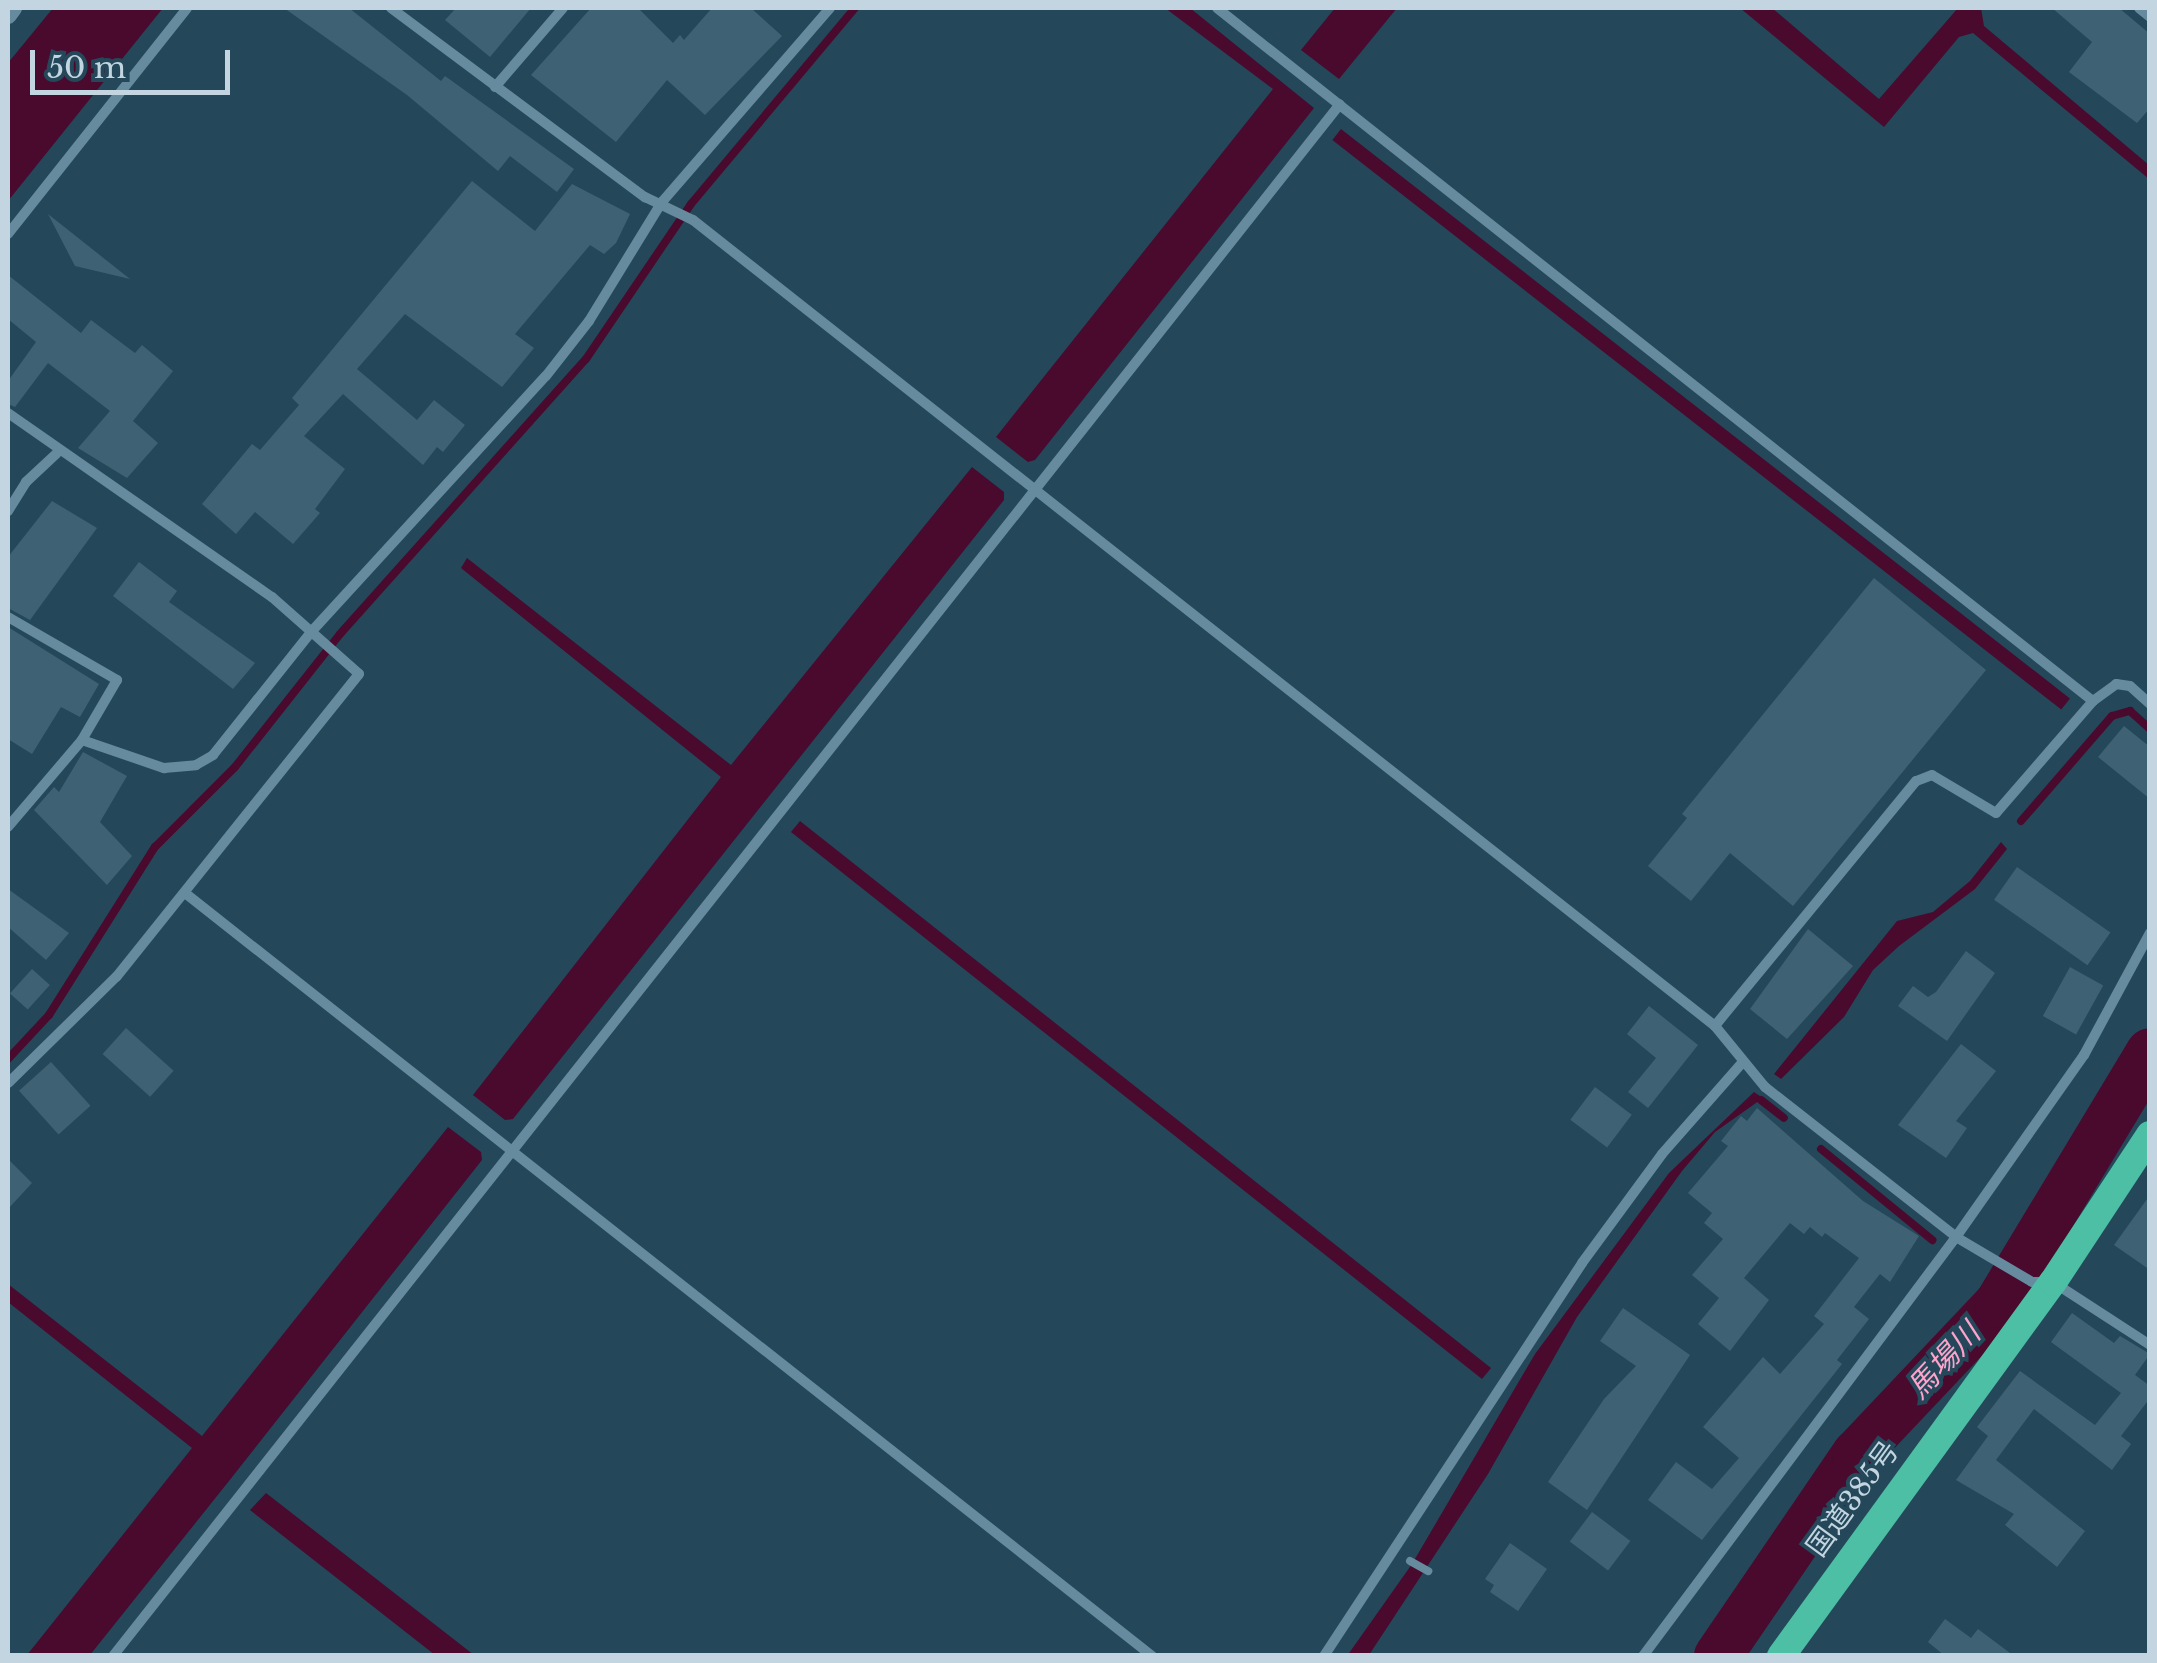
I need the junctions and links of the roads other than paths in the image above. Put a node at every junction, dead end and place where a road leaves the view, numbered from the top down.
1 (14, 8) edge
2 (187, 8) edge
3 (391, 8) edge
4 (563, 8) edge
5 (830, 8) edge
6 (1217, 8) edge
7 (2138, 8) edge
8 (8, 15) edge
9 (2150, 17) edge
10 (495, 87) junction
11 (1340, 104) junction
12 (662, 202) junction
13 (8, 234) edge
14 (8, 413) edge
15 (57, 453) junction
16 (1035, 491) junction
17 (8, 511) edge
18 (8, 617) edge
19 (317, 635) junction
20 (2093, 700) junction
21 (2150, 704) edge
22 (82, 740) junction
23 (8, 826) edge
24 (185, 894) junction
25 (2150, 934) edge
26 (1715, 1026) junction
27 (1741, 1064) junction
28 (8, 1083) edge
29 (2150, 1136) edge
30 (512, 1150) junction
31 (1956, 1238) junction
32 (2043, 1282) junction
33 (2150, 1344) edge
34 (1410, 1561) dead end
35 (1428, 1571) dead end
36 (113, 1656) edge
37 (1152, 1656) edge
38 (1324, 1656) edge
39 (1642, 1656) edge
40 (1781, 1656) edge

1 - 8 street
2 - 13 street
3 - 10 street
4 - 10 street
5 - 12 street
6 - 11 street
7 - 9 street
10 - 12 street
11 - 16 street
11 - 20 street
12 - 16 street
12 - 19 street
14 - 15 street
15 - 17 street
15 - 19 street
16 - 26 street
16 - 30 street
18 - 22 street
19 - 22 street
19 - 24 street
20 - 21 street
20 - 26 street
22 - 23 street
24 - 28 street
24 - 30 street
25 - 31 street
26 - 27 street
27 - 31 street
27 - 38 street
29 - 32 highway, 国道385号
30 - 36 street
30 - 37 street
31 - 32 street
31 - 39 street
32 - 33 street
32 - 40 highway, 国道385号
34 - 35 lane

